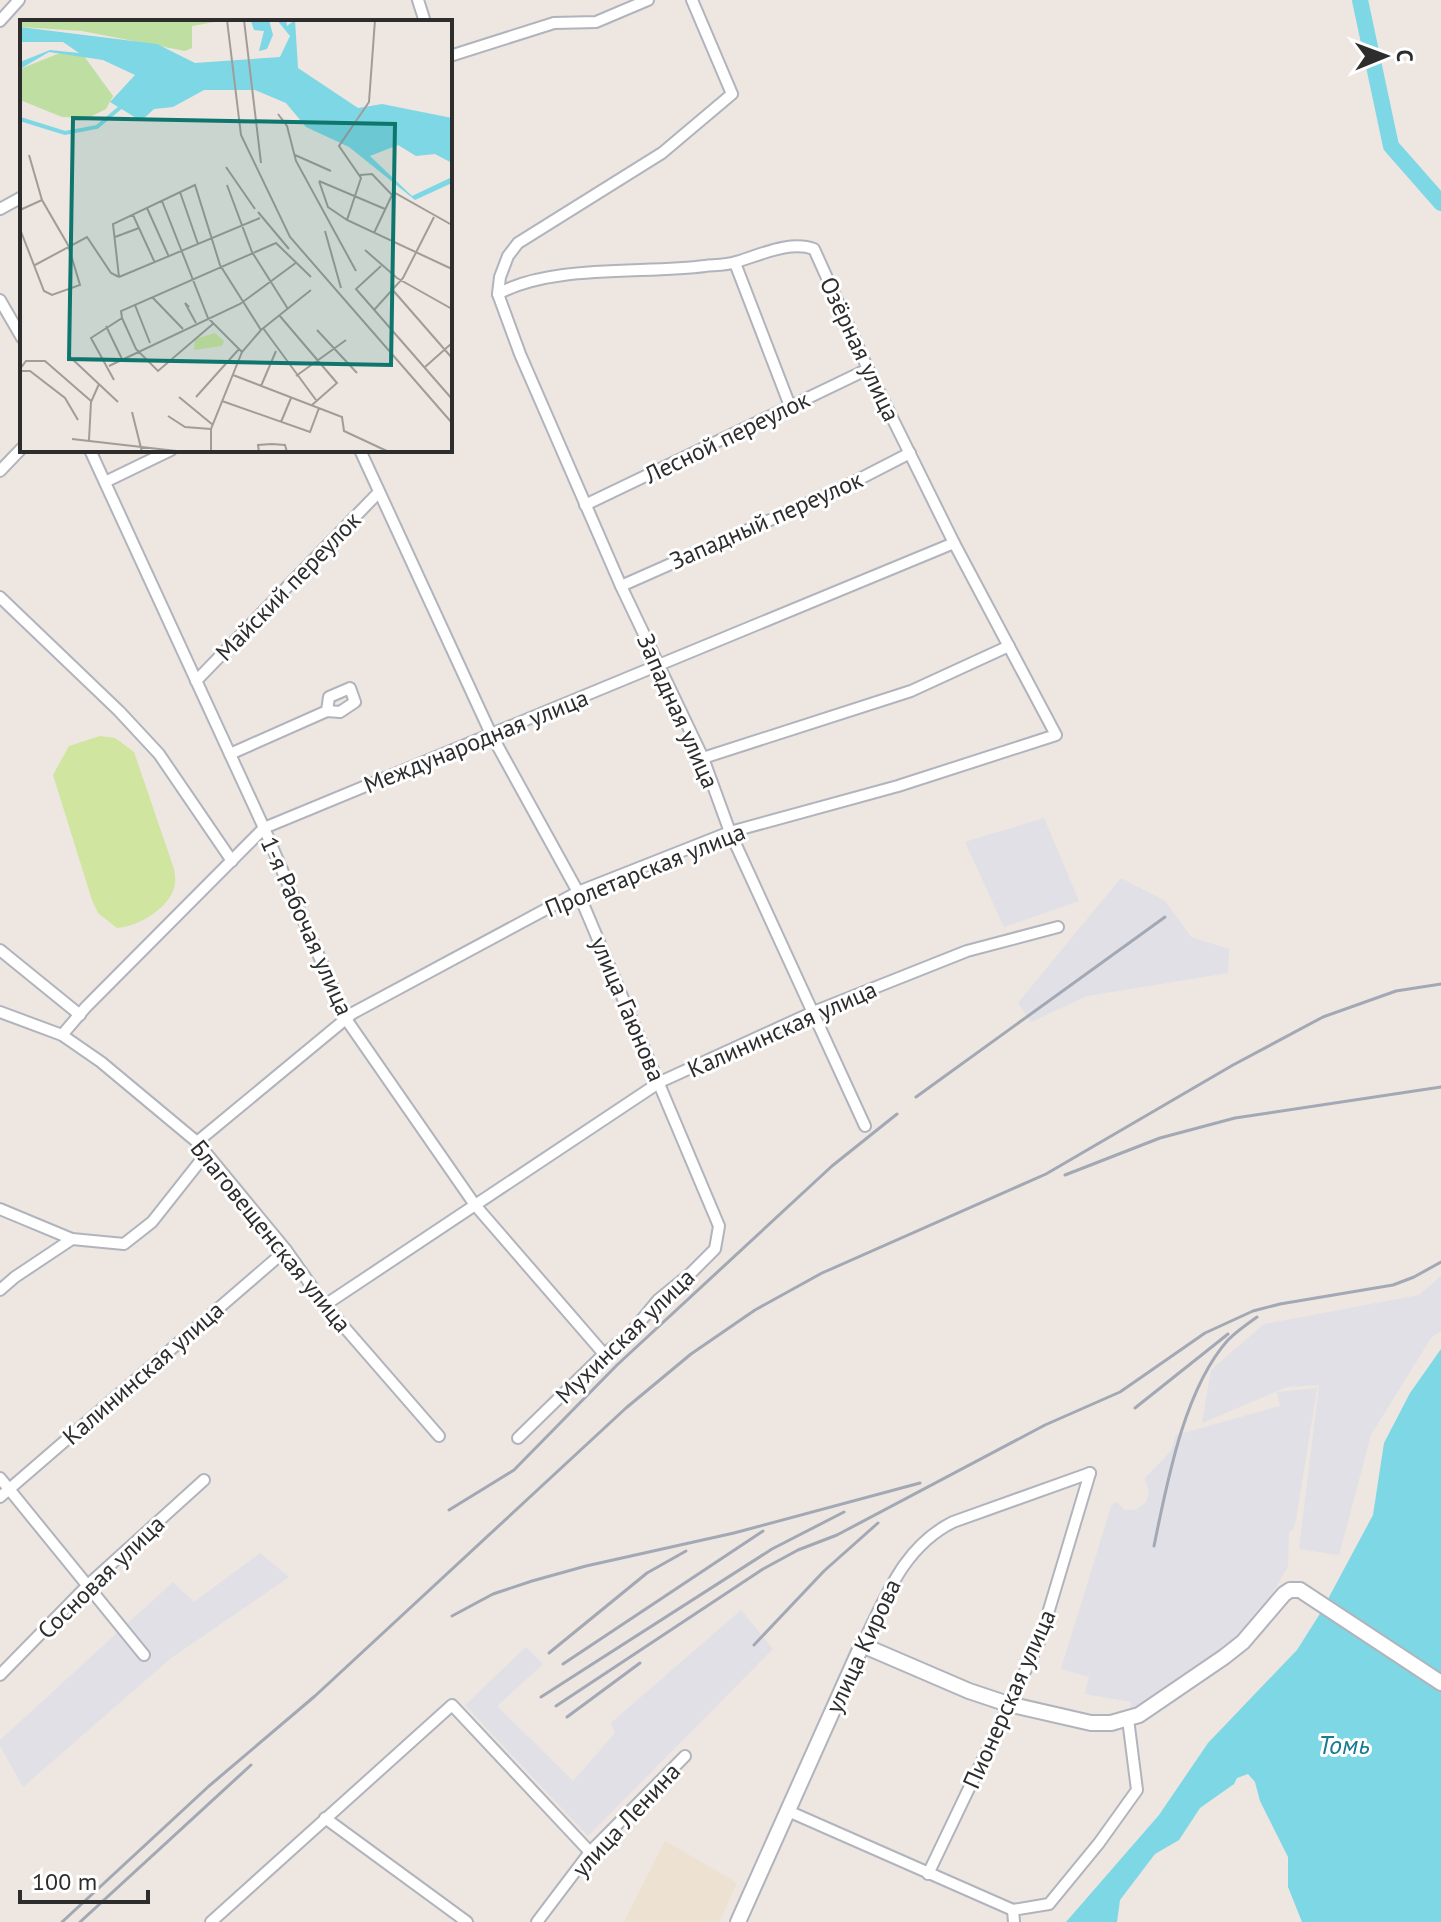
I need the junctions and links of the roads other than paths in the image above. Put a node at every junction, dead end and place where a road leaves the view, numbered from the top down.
1 (19, 0) edge
2 (418, 0) edge
3 (648, 0) edge
4 (692, 0) edge
5 (424, 20) edge
6 (0, 21) edge
7 (452, 55) edge
8 (20, 198) edge
9 (0, 209) edge
10 (735, 263) junction
11 (498, 294) junction
12 (0, 300) edge
13 (20, 312) edge
14 (10, 317) junction
15 (20, 334) edge
16 (868, 369) junction
17 (790, 406) junction
18 (20, 450) edge
19 (91, 452) edge
20 (167, 452) edge
21 (361, 452) edge
22 (910, 453) junction
23 (0, 471) edge
24 (105, 482) junction
25 (379, 492) junction
26 (585, 505) junction
27 (954, 543) junction
28 (621, 586) junction
29 (0, 597) edge
30 (1009, 646) junction
31 (658, 667) junction
32 (196, 681) junction
33 (327, 711) dead end
34 (491, 734) junction
35 (1056, 735) joint
36 (230, 754) junction
37 (703, 758) junction
38 (264, 828) junction
39 (730, 832) junction
40 (232, 861) junction
41 (578, 892) junction
42 (1058, 927) dead end
43 (0, 950) edge
44 (0, 1012) edge
45 (811, 1013) junction
46 (80, 1015) junction
47 (346, 1019) junction
48 (62, 1035) junction
49 (660, 1082) junction
50 (865, 1126) dead end
51 (197, 1142) junction
52 (205, 1155) junction
53 (475, 1205) junction
54 (0, 1209) edge
55 (719, 1226) joint
56 (72, 1239) junction
57 (286, 1250) junction
58 (0, 1290) edge
59 (325, 1305) junction
60 (604, 1354) junction
61 (439, 1436) dead end
62 (518, 1438) dead end
63 (1090, 1473) joint
64 (0, 1478) edge
65 (204, 1480) dead end
66 (4, 1493) edge
67 (88, 1585) junction
68 (862, 1645) junction
69 (144, 1655) dead end
70 (0, 1675) edge
71 (1441, 1683) edge
72 (1008, 1704) junction
73 (1128, 1719) junction
74 (685, 1756) dead end
75 (788, 1811) junction
76 (325, 1818) junction
77 (590, 1852) junction
78 (928, 1874) junction
79 (1013, 1910) junction
80 (459, 1920) edge
81 (211, 1922) edge
82 (537, 1922) edge
83 (738, 1922) edge
84 (1014, 1922) edge

1 - 6 street
2 - 5 street
3 - 7 street
4 - 11 street
8 - 9 street
10 - 11 street, Озёрная улица
10 - 16 street, Озёрная улица
10 - 17 street
11 - 26 street, Западная улица
12 - 14 street
13 - 14 street
14 - 15 street
16 - 17 street, Лесной переулок
16 - 22 street, Озёрная улица
17 - 26 street, Лесной переулок
18 - 23 street
19 - 24 street, 1-я Рабочая улица
20 - 24 street
21 - 25 street, улица Гаюнова
22 - 27 street, Озёрная улица
22 - 28 street, Западный переулок
24 - 32 street, 1-я Рабочая улица
25 - 32 street, Майский переулок
25 - 34 street, улица Гаюнова
26 - 28 street, Западная улица
27 - 30 street, Озёрная улица
27 - 31 street, Международная улица
28 - 31 street, Западная улица
29 - 40 street
30 - 35 street, Озёрная улица
30 - 37 street
31 - 34 street, Международная улица
31 - 37 street, Западная улица
32 - 36 street, 1-я Рабочая улица
33 - 36 street
34 - 38 street, Международная улица
34 - 41 street, улица Гаюнова
35 - 39 street, Пролетарская улица
36 - 38 street, 1-я Рабочая улица
37 - 39 street, Западная улица
38 - 40 street, Международная улица
38 - 47 street, 1-я Рабочая улица
39 - 41 street, Пролетарская улица
39 - 45 street, Западная улица
40 - 46 street, Международная улица
41 - 47 street, Пролетарская улица
41 - 49 street, улица Гаюнова
42 - 45 street, Калининская улица
43 - 46 street
44 - 48 street, Благовещенская улица
45 - 49 street, Калининская улица
45 - 50 street, Западная улица
46 - 48 street, Международная улица
47 - 51 street, Пролетарская улица
47 - 53 street, 1-я Рабочая улица
48 - 51 street, Благовещенская улица
49 - 53 street, Калининская улица
49 - 55 street, улица Гаюнова
51 - 52 street, Благовещенская улица
52 - 56 street
52 - 57 street, Благовещенская улица
53 - 59 street, Калининская улица
53 - 60 street, 1-я Рабочая улица
54 - 56 street
55 - 60 street, Мухинская улица
56 - 58 street
57 - 59 street, Благовещенская улица
57 - 66 street, Калининская улица
59 - 61 street, Благовещенская улица
60 - 62 street, Мухинская улица
63 - 68 street, улица Кирова
63 - 72 street, Пионерская улица
64 - 66 street
65 - 67 street, Сосновая улица
66 - 67 street
67 - 69 street
67 - 70 street, Сосновая улица
68 - 72 main road
68 - 75 main road, улица Кирова
71 - 73 main road
72 - 73 main road
72 - 78 street, Пионерская улица
73 - 79 street
74 - 77 street, улица Ленина
75 - 78 street
75 - 83 main road, улица Кирова
76 - 77 street
76 - 80 street
76 - 81 street
77 - 82 street, улица Ленина
78 - 79 street
79 - 84 street

